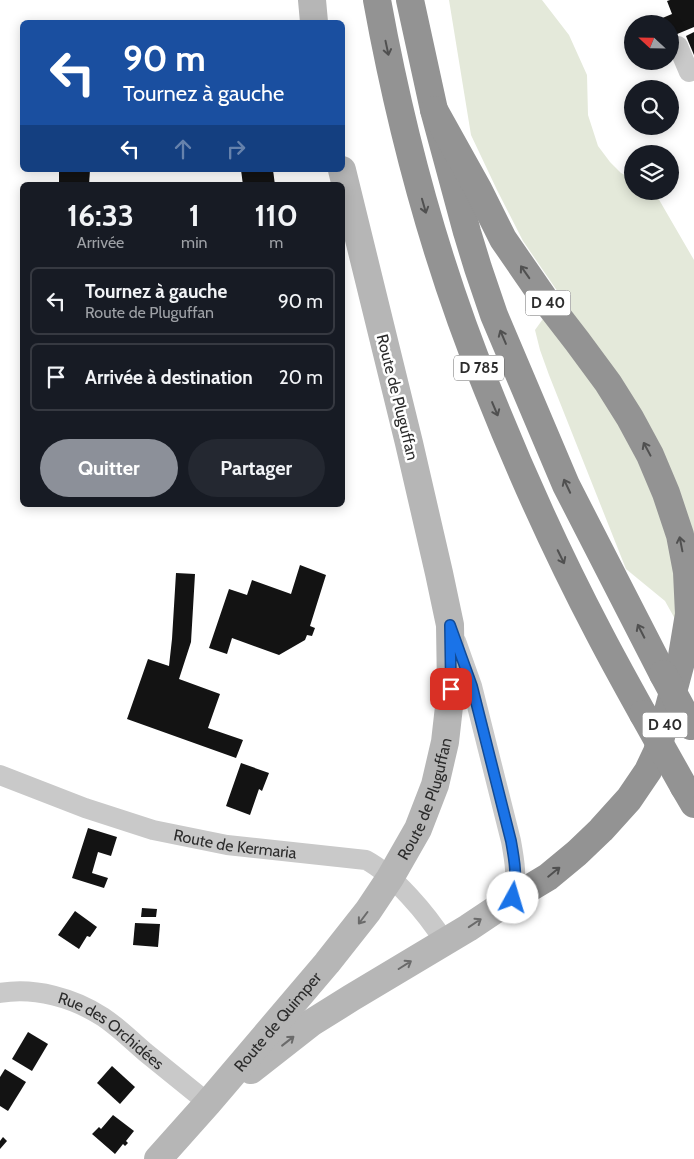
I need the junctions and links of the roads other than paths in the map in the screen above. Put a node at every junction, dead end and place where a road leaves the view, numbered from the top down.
1 (312, 0) edge
2 (377, 0) edge
3 (410, 0) edge
4 (314, 20) edge
5 (679, 48) edge
6 (694, 70) edge
7 (434, 110) junction
8 (345, 182) edge
9 (450, 625) junction
10 (693, 728) edge
11 (0, 775) edge
12 (689, 796) edge
13 (390, 878) junction
14 (513, 898) junction
15 (444, 941) junction
16 (0, 993) edge
17 (208, 1103) junction
18 (158, 1159) edge

1 - 4 main road
2 -> 12 highway, D 785, bridge
3 - 7 highway, D 785
5 - 6 street
10 -> 7 highway, D 785, bridge
14 -> 7 highway, D 40
8 - 9 main road, Route de Pluguffan / D 40
9 - 13 main road, Route de Pluguffan / D 40
9 - 14 street, Route de Pluguffan / D 40
11 - 13 street, Route de Kermaria
13 - 15 street, Route de Kermaria
13 -> 17 main road, Route de Quimper / D 40
15 -> 14 main road, D 40
17 -> 15 main road, D 40
16 - 17 street, Rue des Orchidées
17 - 18 main road, Route de Quimper / D 40

